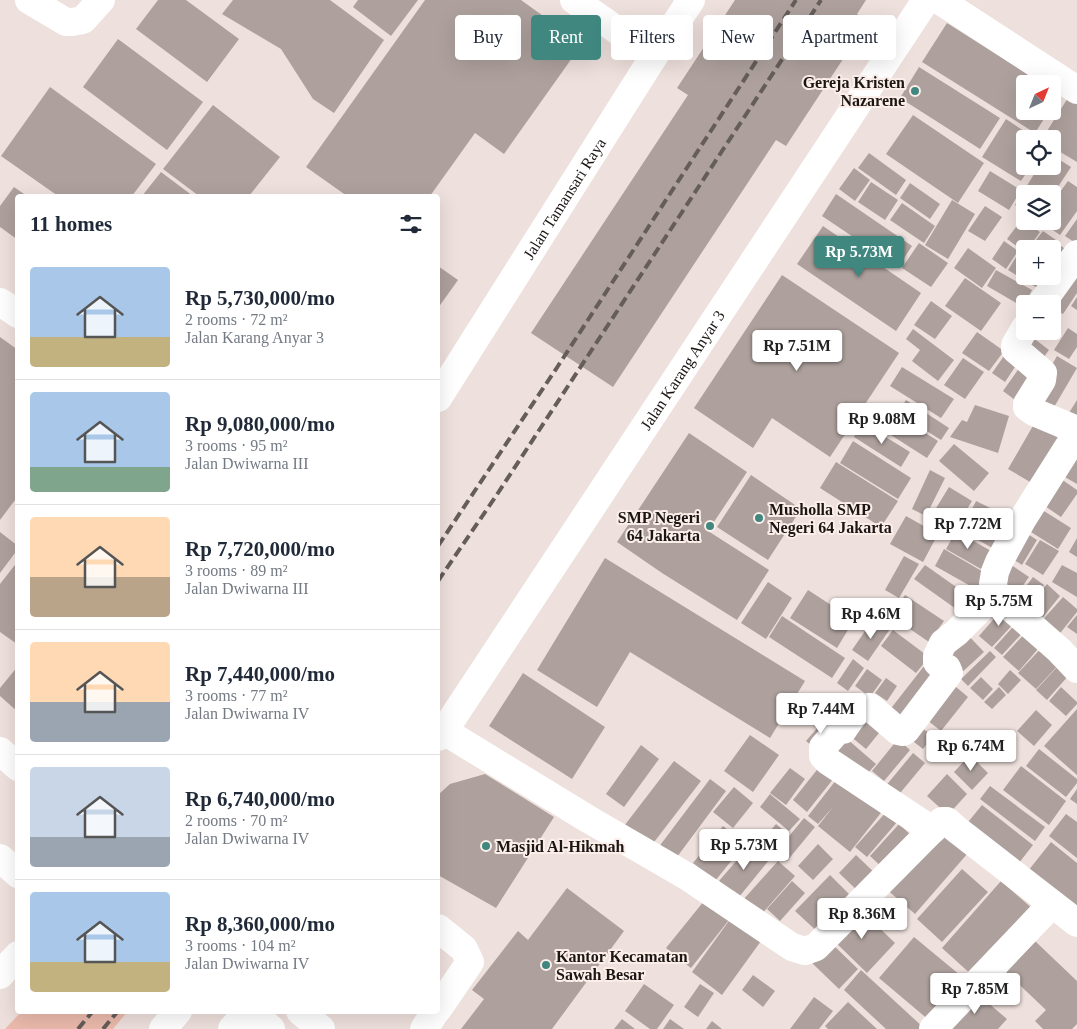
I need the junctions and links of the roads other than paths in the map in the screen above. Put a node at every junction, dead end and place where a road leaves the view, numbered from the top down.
1 (29, 0) edge
2 (100, 0) edge
3 (574, 0) edge
4 (691, 0) edge
5 (926, 0) edge
6 (939, 0) edge
7 (681, 15) edge
8 (611, 26) edge
9 (651, 60) edge
10 (1077, 90) edge
11 (1077, 254) edge
12 (1047, 295) edge
13 (0, 302) edge
14 (15, 312) edge
15 (1018, 340) edge
16 (440, 395) edge
17 (1077, 431) edge
18 (996, 594) junction
19 (1077, 668) edge
20 (441, 734) edge
21 (0, 751) edge
22 (15, 764) edge
23 (944, 829) junction
24 (0, 858) edge
25 (15, 871) edge
26 (1052, 904) junction
27 (1077, 923) edge
28 (440, 930) edge
29 (15, 958) edge
30 (0, 975) edge
31 (440, 1006) edge
32 (176, 1014) edge
33 (246, 1014) edge
34 (252, 1014) edge
35 (304, 1014) edge
36 (434, 1014) edge
37 (163, 1029) edge
38 (232, 1029) edge
39 (270, 1029) edge
40 (321, 1029) edge
41 (424, 1029) edge
42 (933, 1029) edge

1 - 2 street
3 - 8 street
4 - 7 street, Jalan Tamansari Raya
5 - 20 street, Jalan Karang Anyar 3
6 - 10 street
9 - 16 street, Jalan Tamansari Raya
11 - 12 street
13 - 14 street
15 - 17 street
17 - 18 street
18 - 19 street
18 - 23 street
20 - 23 street
21 - 22 street
23 - 26 street
24 - 25 street
26 - 27 street
26 - 42 street
28 - 31 street
29 - 30 street
32 - 37 street
33 - 38 street
34 - 39 street
35 - 40 street
36 - 41 street

